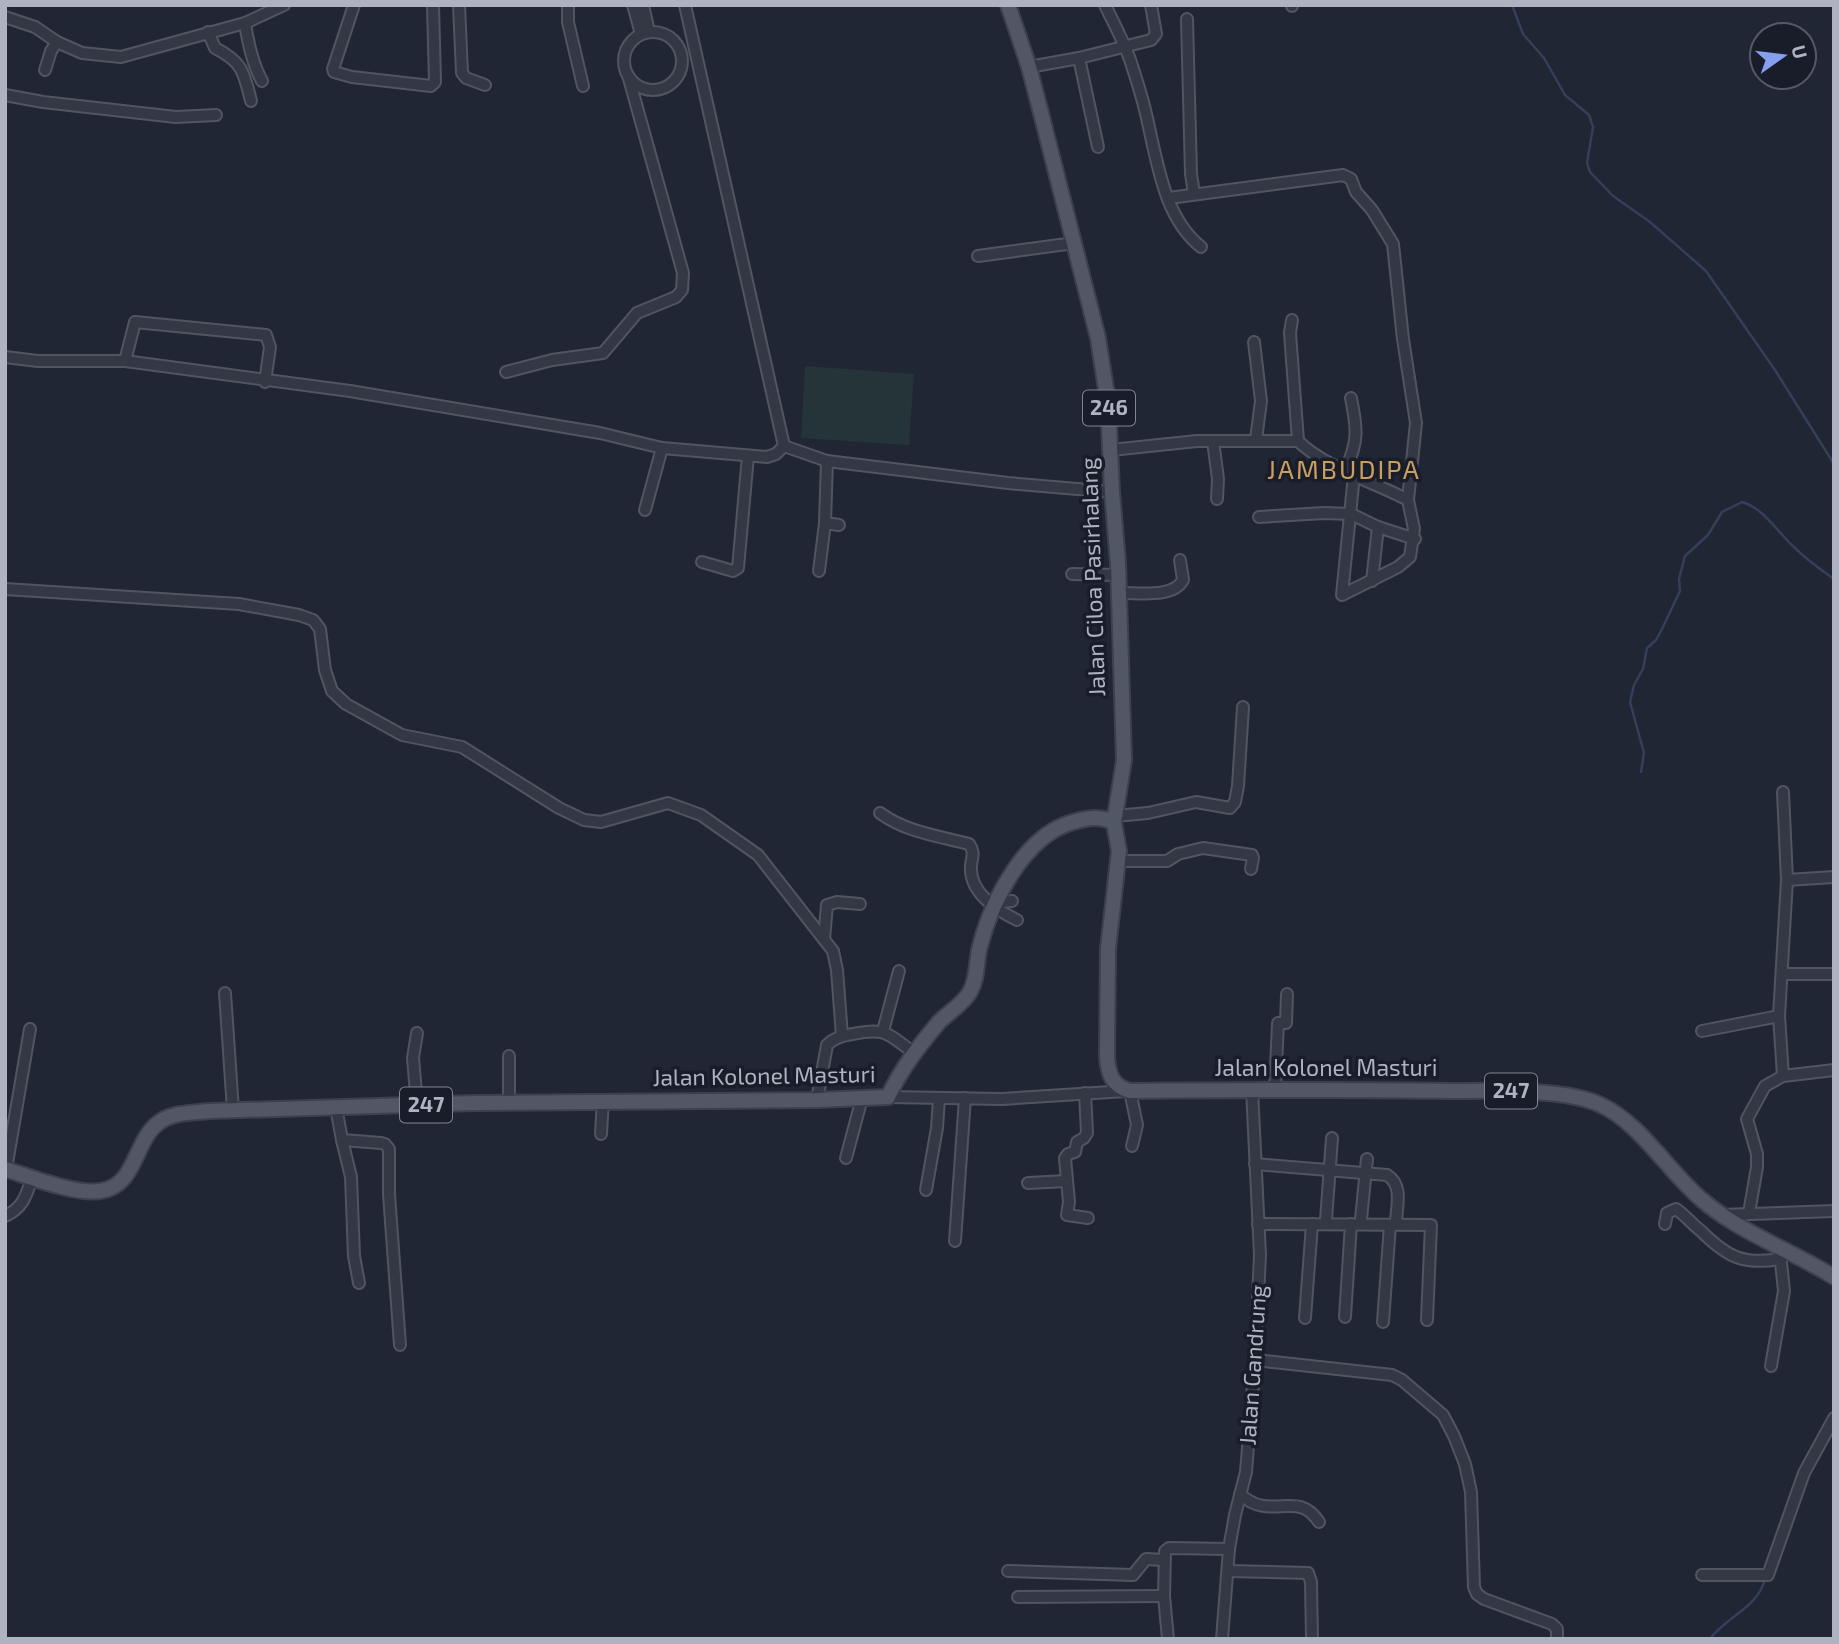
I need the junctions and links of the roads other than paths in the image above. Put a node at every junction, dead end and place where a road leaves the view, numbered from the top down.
1 (284, 5) edge
2 (354, 5) edge
3 (433, 5) edge
4 (459, 5) edge
5 (568, 5) edge
6 (633, 5) edge
7 (643, 5) edge
8 (685, 5) edge
9 (1007, 5) edge
10 (1105, 5) edge
11 (1151, 5) edge
12 (5, 17) edge
13 (1186, 19) dead end
14 (245, 23) junction
15 (208, 32) junction
16 (645, 33) junction
17 (57, 42) junction
18 (1124, 47) junction
19 (1079, 58) junction
20 (1029, 67) junction
21 (45, 70) dead end
22 (628, 75) junction
23 (262, 81) dead end
24 (485, 85) dead end
25 (583, 86) dead end
26 (656, 90) junction
27 (5, 95) edge
28 (251, 101) dead end
29 (639, 110) junction
30 (216, 115) dead end
31 (1098, 147) dead end
32 (1194, 194) junction
33 (1169, 198) junction
34 (1074, 243) junction
35 (1201, 247) dead end
36 (978, 256) dead end
37 (1292, 320) dead end
38 (1254, 342) dead end
39 (5, 357) edge
40 (125, 361) junction
41 (506, 372) dead end
42 (265, 382) junction
43 (1351, 398) dead end
44 (1256, 440) junction
45 (1213, 441) junction
46 (1298, 442) junction
47 (784, 446) junction
48 (662, 448) junction
49 (1111, 450) junction
50 (748, 456) junction
51 (827, 461) junction
52 (1350, 473) junction
53 (1112, 492) junction
54 (1216, 499) dead end
55 (1408, 500) junction
56 (645, 510) dead end
57 (1351, 514) junction
58 (1259, 517) dead end
59 (825, 523) junction
60 (839, 526) dead end
61 (1378, 527) junction
62 (1415, 539) junction
63 (1180, 560) dead end
64 (702, 562) dead end
65 (818, 571) dead end
66 (1072, 575) dead end
67 (1118, 575) junction
68 (1372, 581) junction
69 (5, 589) edge
70 (1118, 593) junction
71 (1243, 707) dead end
72 (1783, 792) dead end
73 (880, 813) dead end
74 (1115, 819) junction
75 (1118, 862) junction
76 (1251, 869) dead end
77 (1834, 877) edge
78 (1787, 880) junction
79 (1012, 901) dead end
80 (860, 904) dead end
81 (995, 905) junction
82 (1017, 920) dead end
83 (824, 939) junction
84 (900, 971) dead end
85 (1783, 974) junction
86 (1834, 974) edge
87 (225, 993) dead end
88 (1287, 994) dead end
89 (1779, 1016) junction
90 (30, 1029) dead end
91 (883, 1031) junction
92 (1702, 1031) dead end
93 (417, 1033) dead end
94 (842, 1036) junction
95 (914, 1053) junction
96 (509, 1056) dead end
97 (1834, 1070) edge
98 (1783, 1076) junction
99 (1252, 1089) junction
100 (1275, 1090) junction
101 (1128, 1091) junction
102 (1085, 1093) junction
103 (888, 1097) junction
104 (862, 1098) junction
105 (939, 1098) junction
106 (965, 1098) junction
107 (603, 1100) junction
108 (817, 1100) junction
109 (509, 1103) junction
110 (417, 1105) junction
111 (336, 1107) junction
112 (233, 1110) junction
113 (601, 1134) dead end
114 (1332, 1138) dead end
115 (341, 1140) junction
116 (1132, 1146) dead end
117 (846, 1158) dead end
118 (1367, 1159) dead end
119 (1255, 1164) junction
120 (5, 1169) edge
121 (1331, 1170) junction
122 (1366, 1173) junction
123 (32, 1178) junction
124 (1067, 1181) junction
125 (1028, 1183) dead end
126 (926, 1190) dead end
127 (1834, 1211) edge
128 (1749, 1213) junction
129 (1721, 1215) junction
130 (5, 1216) edge
131 (1088, 1218) dead end
132 (1326, 1220) dead end
133 (1356, 1222) junction
134 (1393, 1223) junction
135 (1258, 1224) junction
136 (1312, 1224) junction
137 (1665, 1224) dead end
138 (955, 1241) dead end
139 (1780, 1253) junction
140 (1834, 1277) edge
141 (359, 1283) dead end
142 (1345, 1317) dead end
143 (1305, 1318) dead end
144 (1427, 1320) dead end
145 (1383, 1322) dead end
146 (400, 1345) dead end
147 (1255, 1360) junction
148 (1771, 1366) dead end
149 (1834, 1418) edge
150 (1829, 1438) edge
151 (1240, 1494) junction
152 (1319, 1522) dead end
153 (1229, 1549) junction
154 (1164, 1560) junction
155 (1008, 1571) dead end
156 (1228, 1571) junction
157 (1702, 1575) dead end
158 (1164, 1596) junction
159 (1017, 1597) dead end
160 (1168, 1639) edge
161 (1222, 1639) edge
162 (1312, 1639) edge
163 (1557, 1639) edge

1 - 14 street
2 - 3 street
4 - 24 street
5 - 25 street
6 - 16 street
7 - 16 street
8 - 47 street
9 - 20 main road, Jalan Ciloa Pasirhalang / 246
10 - 18 street
11 - 18 street
12 - 17 street
13 - 32 street
14 - 15 street
14 - 23 street
15 - 17 street
15 - 28 street
16 - 22 street
16 - 26 street
17 - 21 street
18 - 19 street
18 - 33 street
19 - 20 street
19 - 31 street
20 - 34 main road, Jalan Ciloa Pasirhalang / 246
22 - 26 street
22 - 29 street
26 - 29 street
27 - 30 street
29 - 41 street
32 - 33 street
32 - 55 street
33 - 35 street
34 - 36 street
34 - 49 main road, Jalan Ciloa Pasirhalang / 246
37 - 46 street
38 - 44 street
39 - 40 street
40 - 42 street
40 - 42 street
42 - 48 street
43 - 52 street
44 - 45 street
44 - 46 street
45 - 49 street
45 - 54 street
46 - 52 street
47 - 50 street
47 - 51 street
48 - 50 street
48 - 56 street
49 - 53 main road, Jalan Ciloa Pasirhalang / 246
50 - 64 street
51 - 53 street
51 - 59 street
52 - 55 street
52 - 57 street
53 - 67 main road, Jalan Ciloa Pasirhalang / 246
55 - 62 street
57 - 58 street
57 - 61 street
57 - 68 street
59 - 60 street
59 - 65 street
61 - 62 street
61 - 68 street
62 - 68 street
63 - 70 street
66 - 67 street
67 - 70 main road, Jalan Ciloa Pasirhalang / 246
69 - 83 street
70 - 74 main road, Jalan Ciloa Pasirhalang / 246
71 - 74 street
72 - 78 street
73 - 81 street
74 - 75 main road
74 - 81 main road, Jalan Kolonel Masturi
75 - 76 street
75 - 101 main road
77 - 78 street
78 - 85 street
79 - 81 street
80 - 83 street
81 - 82 street
81 - 95 main road, Jalan Kolonel Masturi
83 - 94 street
84 - 91 street
85 - 86 street
85 - 89 street
87 - 112 street
88 - 100 street
89 - 92 street
89 - 98 street
90 - 120 street
91 - 94 street
91 - 95 street
93 - 110 street
94 - 108 street
95 - 103 main road, Jalan Kolonel Masturi
96 - 109 street
97 - 98 street
98 - 128 street
99 - 100 main road, Jalan Kolonel Masturi / 247
99 - 101 main road, Jalan Kolonel Masturi / 247
99 - 119 street, Jalan Gandrung
100 - 129 main road, Jalan Kolonel Masturi / 247
101 - 102 street
101 - 116 street
102 - 106 street
102 - 124 street
103 - 104 main road, Jalan Kolonel Masturi / 247
103 - 105 street
104 - 108 main road, Jalan Kolonel Masturi / 247
104 - 117 street
105 - 106 street
105 - 126 street
106 - 138 street
107 - 108 main road, Jalan Kolonel Masturi / 247
107 - 109 main road, Jalan Kolonel Masturi / 247
107 - 113 street
109 - 110 main road, Jalan Kolonel Masturi / 247
110 - 111 main road, Jalan Kolonel Masturi / 247
111 - 112 main road, Jalan Kolonel Masturi / 247
111 - 115 street
112 - 123 main road, Jalan Kolonel Masturi / 247
114 - 121 street
115 - 141 street
115 - 146 street
118 - 122 street
119 - 121 street
119 - 135 street, Jalan Gandrung
120 - 123 main road, Jalan Kolonel Masturi / 247
121 - 122 street
121 - 132 street
122 - 133 street
122 - 134 street
123 - 130 street
124 - 125 street
124 - 131 street
127 - 128 street
128 - 129 street
129 - 139 main road, Jalan Kolonel Masturi / 247
133 - 134 street
133 - 136 street
133 - 142 street
134 - 144 street
134 - 145 street
135 - 136 street
135 - 147 street, Jalan Gandrung
136 - 143 street
137 - 139 street
139 - 140 main road, Jalan Kolonel Masturi / 247
139 - 148 street
147 - 151 street, Jalan Gandrung
147 - 163 street
149 - 150 street
150 - 157 street
151 - 152 street
151 - 153 street, Jalan Gandrung
153 - 154 street
153 - 156 street, Jalan Gandrung
154 - 155 street
154 - 158 street
156 - 161 street, Jalan Gandrung
156 - 162 street
158 - 159 street
158 - 160 street

